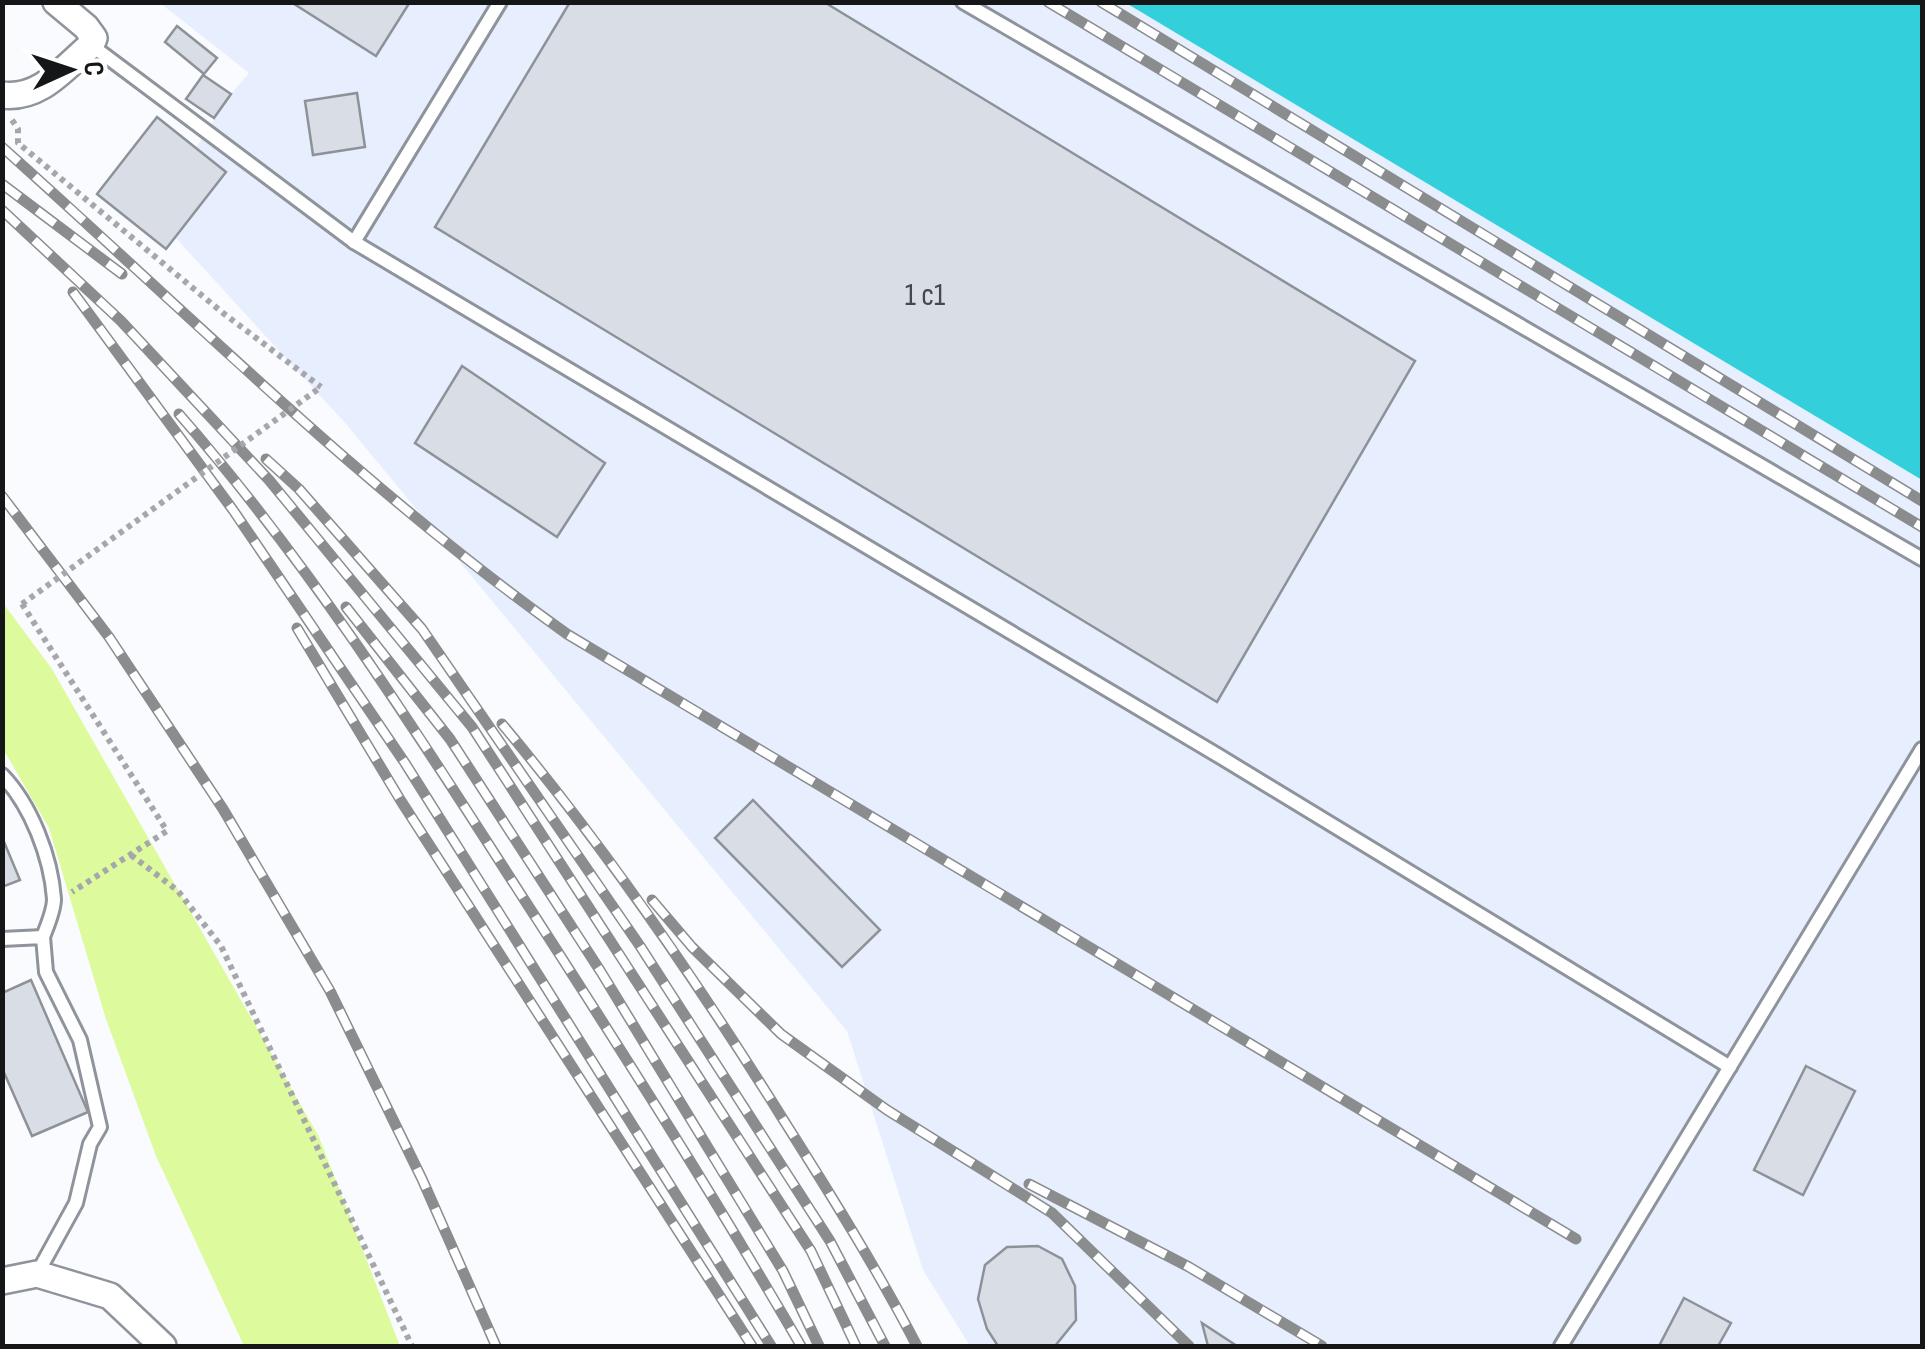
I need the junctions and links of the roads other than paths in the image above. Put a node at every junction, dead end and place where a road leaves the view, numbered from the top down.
1 (56, 2) edge
2 (500, 2) edge
3 (963, 2) edge
4 (90, 46) junction
5 (6, 106) edge
6 (354, 242) junction
7 (1922, 559) edge
8 (1922, 749) edge
9 (2, 775) edge
10 (44, 937) junction
11 (2, 939) edge
12 (1730, 1068) junction
13 (37, 1274) junction
14 (2, 1281) edge
15 (162, 1346) edge
16 (1561, 1346) edge

1 - 4 street
2 - 6 lane
3 - 7 lane
4 - 5 street
4 - 6 lane
6 - 12 lane
8 - 12 lane
9 - 10 lane
10 - 11 lane
10 - 13 lane
12 - 16 lane
13 - 14 street
13 - 15 street

